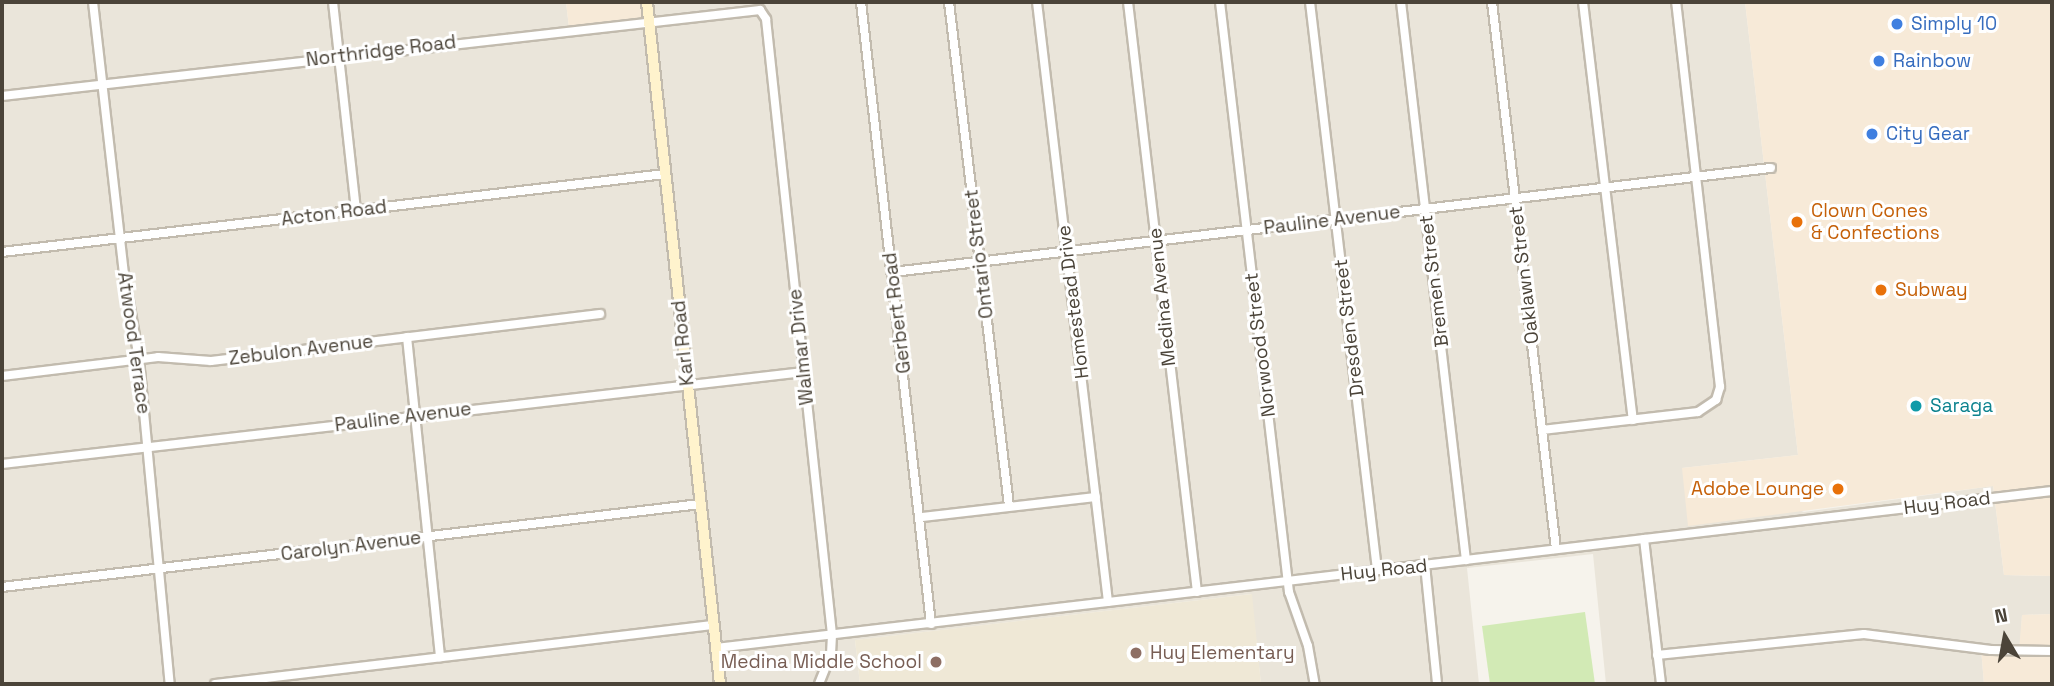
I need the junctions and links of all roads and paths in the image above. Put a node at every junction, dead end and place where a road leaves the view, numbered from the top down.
1 (93, 2) edge
2 (333, 2) edge
3 (646, 2) edge
4 (861, 2) edge
5 (949, 2) edge
6 (1037, 2) edge
7 (1128, 2) edge
8 (1220, 2) edge
9 (1310, 2) edge
10 (1401, 2) edge
11 (1492, 2) edge
12 (1583, 2) edge
13 (1676, 2) edge
14 (760, 10) joint
15 (649, 19) junction
16 (339, 56) junction
17 (103, 84) junction
18 (2, 96) edge
19 (1771, 169) dead end
20 (665, 174) junction
21 (1696, 177) junction
22 (1605, 188) junction
23 (1515, 199) junction
24 (1425, 209) junction
25 (356, 210) junction
26 (1336, 220) junction
27 (1246, 230) junction
28 (120, 239) junction
29 (1156, 239) junction
30 (1067, 251) junction
31 (2, 252) edge
32 (980, 262) junction
33 (893, 272) junction
34 (600, 314) dead end
35 (407, 337) junction
36 (139, 359) junction
37 (804, 372) junction
38 (2, 376) edge
39 (688, 384) junction
40 (416, 415) junction
41 (1633, 420) junction
42 (1542, 430) junction
43 (149, 446) junction
44 (2, 464) edge
45 (2052, 491) edge
46 (1096, 496) junction
47 (700, 504) junction
48 (1009, 506) junction
49 (922, 517) junction
50 (429, 537) junction
51 (1644, 539) junction
52 (1556, 549) junction
53 (1466, 560) junction
54 (1425, 565) junction
55 (160, 569) junction
56 (1377, 570) junction
57 (1288, 582) junction
58 (2, 587) edge
59 (1196, 592) junction
60 (1108, 602) junction
61 (931, 624) junction
62 (713, 625) junction
63 (832, 635) junction
64 (716, 648) junction
65 (2052, 651) edge
66 (1657, 655) junction
67 (440, 657) junction
68 (170, 684) edge
69 (215, 684) edge
70 (720, 684) edge
71 (819, 684) edge
72 (1314, 684) edge
73 (1437, 684) edge
74 (1661, 684) edge

1 - 17 street, Atwood Terrace
2 - 16 street
3 - 15 main road, Karl Road
4 - 33 street, Gerbert Road
5 - 32 street, Ontario Street
6 - 30 street, Homestead Drive
7 - 29 street, Medina Avenue
8 - 27 street, Norwood Street
9 - 26 street, Dresden Street
10 - 24 street, Bremen Street
11 - 23 street, Oaklawn Street
12 - 22 street
13 - 21 street
14 - 15 street, Northridge Road
14 - 37 street, Walmar Drive
15 - 16 street, Northridge Road
15 - 20 main road, Karl Road
16 - 17 street, Northridge Road
16 - 25 street
17 - 18 street, Northridge Road
17 - 28 street, Atwood Terrace
19 - 21 street, Pauline Avenue
20 - 25 street, Acton Road
20 - 39 main road, Karl Road
21 - 22 street, Pauline Avenue
21 - 41 street
22 - 23 street, Pauline Avenue
22 - 41 street
23 - 24 street, Pauline Avenue
23 - 42 street, Oaklawn Street
24 - 26 street, Pauline Avenue
24 - 53 street, Bremen Street
25 - 28 street, Acton Road
26 - 27 street, Pauline Avenue
26 - 56 street, Dresden Street
27 - 29 street, Pauline Avenue
27 - 57 street, Norwood Street
28 - 31 street, Acton Road
28 - 36 street, Atwood Terrace
29 - 30 street, Pauline Avenue
29 - 59 street, Medina Avenue
30 - 32 street, Pauline Avenue
30 - 46 street, Homestead Drive
32 - 33 street, Pauline Avenue
32 - 48 street, Ontario Street
33 - 49 street, Gerbert Road
34 - 35 street, Zebulon Avenue
35 - 36 street, Zebulon Avenue
35 - 40 street
36 - 38 street, Zebulon Avenue
36 - 43 street, Atwood Terrace
37 - 39 street, Pauline Avenue
37 - 63 street, Walmar Drive
39 - 40 street, Pauline Avenue
39 - 47 main road, Karl Road
40 - 43 street, Pauline Avenue
40 - 50 street
41 - 42 street
42 - 52 street, Oaklawn Street
43 - 44 street, Pauline Avenue
43 - 55 street, Atwood Terrace
45 - 51 street, Huy Road
46 - 48 street
46 - 60 street, Homestead Drive
47 - 50 street, Carolyn Avenue
47 - 62 main road, Karl Road
48 - 49 street
49 - 61 street, Gerbert Road
50 - 55 street, Carolyn Avenue
50 - 67 street
51 - 52 street, Huy Road
51 - 66 street
52 - 53 street, Huy Road
53 - 54 street, Huy Road
54 - 56 street, Huy Road
54 - 73 street
55 - 58 street, Carolyn Avenue
55 - 68 street, Atwood Terrace
56 - 57 street, Huy Road
57 - 59 street, Huy Road
57 - 72 street, Norwood Street
59 - 60 street, Huy Road
60 - 61 street, Huy Road
61 - 63 street, Huy Road
62 - 64 main road, Karl Road
62 - 67 street
63 - 64 street, Huy Road
63 - 71 street, Walmar Drive
64 - 70 main road, Karl Road
65 - 66 street
66 - 74 street
67 - 69 street

